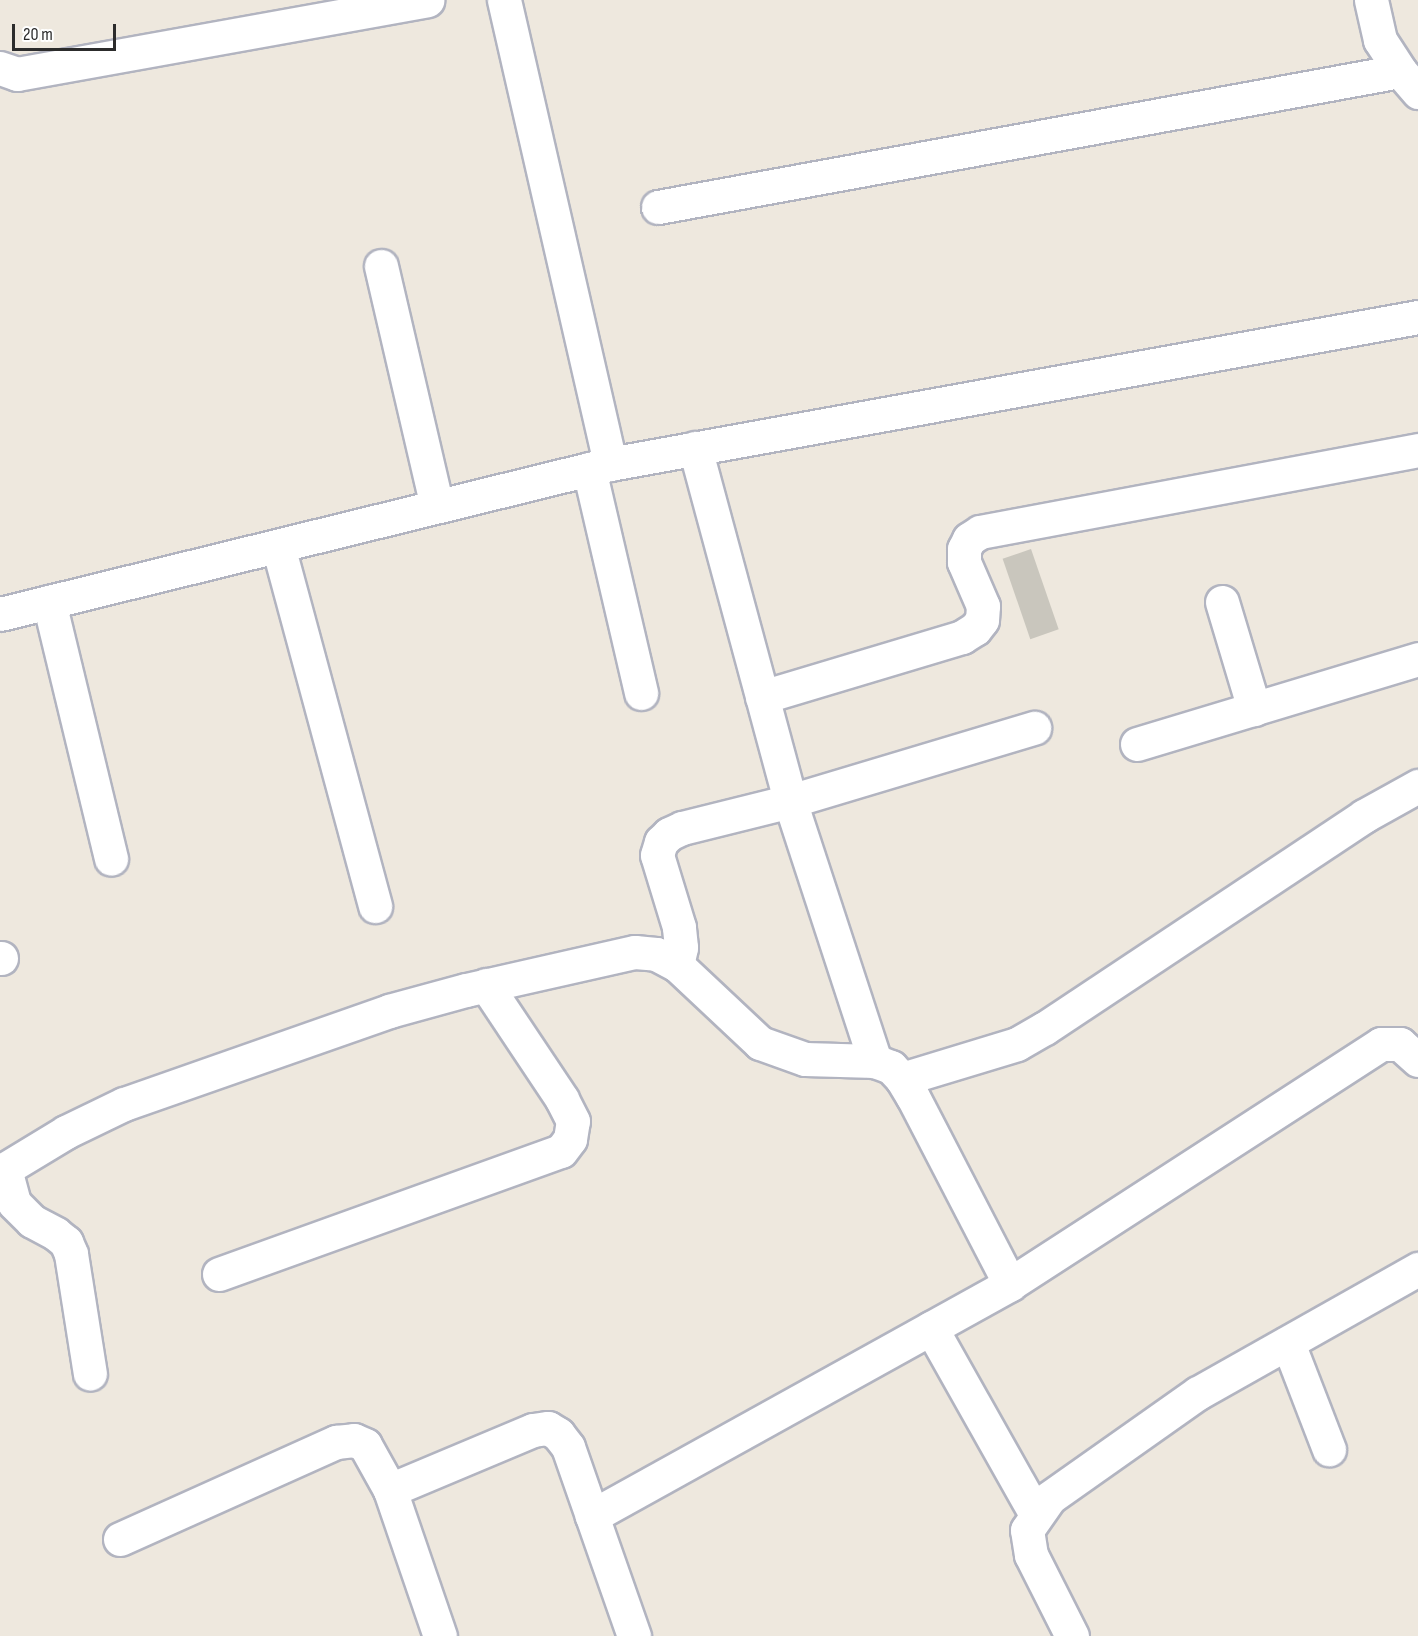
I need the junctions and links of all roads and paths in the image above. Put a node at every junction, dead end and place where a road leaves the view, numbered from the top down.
1 (427, 0) edge
2 (504, 0) edge
3 (1371, 0) edge
4 (0, 68) edge
5 (1409, 82) edge
6 (658, 207) dead end
7 (381, 266) dead end
8 (1418, 318) edge
9 (695, 448) junction
10 (1418, 450) edge
11 (599, 466) junction
12 (437, 506) junction
13 (278, 546) junction
14 (49, 602) junction
15 (1222, 602) dead end
16 (0, 614) edge
17 (1418, 659) edge
18 (641, 693) dead end
19 (762, 697) junction
20 (1254, 709) junction
21 (1034, 728) dead end
22 (1137, 744) dead end
23 (1418, 786) edge
24 (790, 801) junction
25 (111, 859) dead end
26 (375, 906) dead end
27 (678, 965) junction
28 (486, 985) junction
29 (1418, 1028) edge
30 (1381, 1044) junction
31 (1418, 1060) edge
32 (874, 1061) junction
33 (902, 1079) junction
34 (2, 1170) edge
35 (1418, 1269) edge
36 (219, 1274) dead end
37 (1010, 1284) junction
38 (931, 1328) junction
39 (1288, 1343) junction
40 (90, 1374) dead end
41 (1329, 1449) dead end
42 (390, 1490) junction
43 (1036, 1514) junction
44 (592, 1516) junction
45 (120, 1539) dead end
46 (441, 1636) edge
47 (634, 1636) edge
48 (1072, 1636) edge

1 - 4 street
2 - 11 street
3 - 5 street
5 - 6 street
7 - 12 street
8 - 9 street
9 - 11 street
9 - 19 street
10 - 19 street
11 - 12 street
11 - 18 street
12 - 13 street
13 - 14 street
13 - 26 street
14 - 16 street
14 - 25 street
15 - 20 street
17 - 20 street
19 - 24 street
20 - 22 street
21 - 24 street
23 - 33 street
24 - 27 street
24 - 32 street
27 - 28 street
27 - 32 street
28 - 34 street
28 - 36 street
29 - 30 street
30 - 31 street
30 - 37 street
32 - 33 street
33 - 37 street
34 - 40 street
35 - 39 street
37 - 38 street
38 - 43 street
38 - 44 street
39 - 41 street
39 - 43 street
42 - 44 street
42 - 45 street
42 - 46 street
43 - 48 street
44 - 47 street

